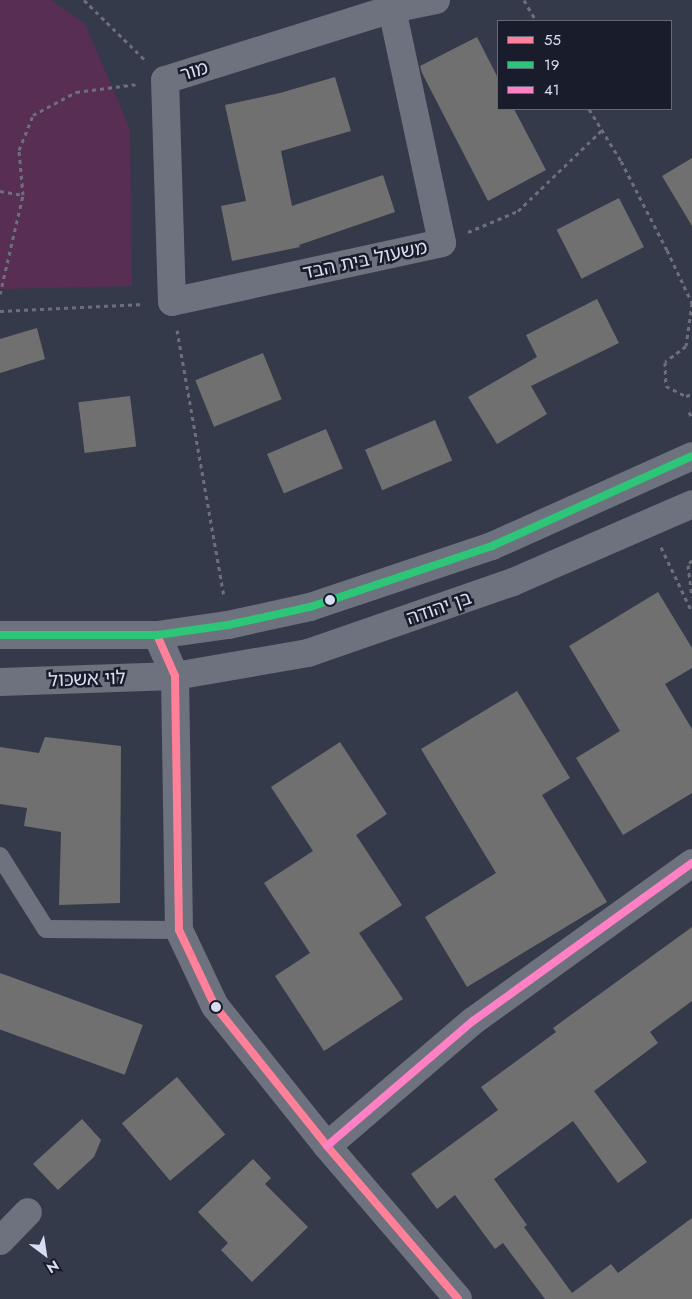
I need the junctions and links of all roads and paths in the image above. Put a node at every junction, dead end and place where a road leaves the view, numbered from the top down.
1 (84, 0) edge
2 (436, 0) edge
3 (524, 0) edge
4 (392, 10) junction
5 (535, 20) edge
6 (165, 80) junction
7 (590, 110) edge
8 (602, 130) junction
9 (0, 191) edge
10 (23, 195) junction
11 (442, 243) junction
12 (0, 294) edge
13 (172, 302) junction
14 (0, 311) edge
15 (692, 343) edge
16 (686, 346) junction
17 (692, 394) edge
18 (689, 412) dead end
19 (692, 418) edge
20 (692, 456) edge
21 (692, 504) edge
22 (649, 523) junction
23 (692, 560) edge
24 (692, 597) edge
25 (692, 612) edge
26 (228, 624) junction
27 (0, 635) edge
28 (157, 635) junction
29 (175, 676) junction
30 (0, 682) edge
31 (0, 856) edge
32 (692, 862) edge
33 (179, 930) junction
34 (327, 1146) junction
35 (28, 1212) dead end
36 (0, 1241) edge
37 (458, 1299) edge

1 - 6 path
2 - 4 street, מור
3 - 5 path
4 - 6 street, מור
4 - 11 street, משעול בית הבד
6 - 10 path
6 - 13 street, מור
7 - 8 path
8 - 11 path
8 - 16 path
9 - 10 path
10 - 12 path
11 - 13 street, משעול בית הבד
13 - 14 path
13 - 26 path
15 - 16 path
16 - 17 path
18 - 19 path
20 - 26 street
21 - 22 street, בן יהודה
22 - 25 path
22 - 29 street, בן יהודה
23 - 24 path
26 - 28 street
27 - 28 street
28 - 29 street
29 - 30 street, לוי אשכול
29 - 33 street
31 - 33 lane
32 - 34 street
33 - 34 street
34 - 37 street
35 - 36 street

